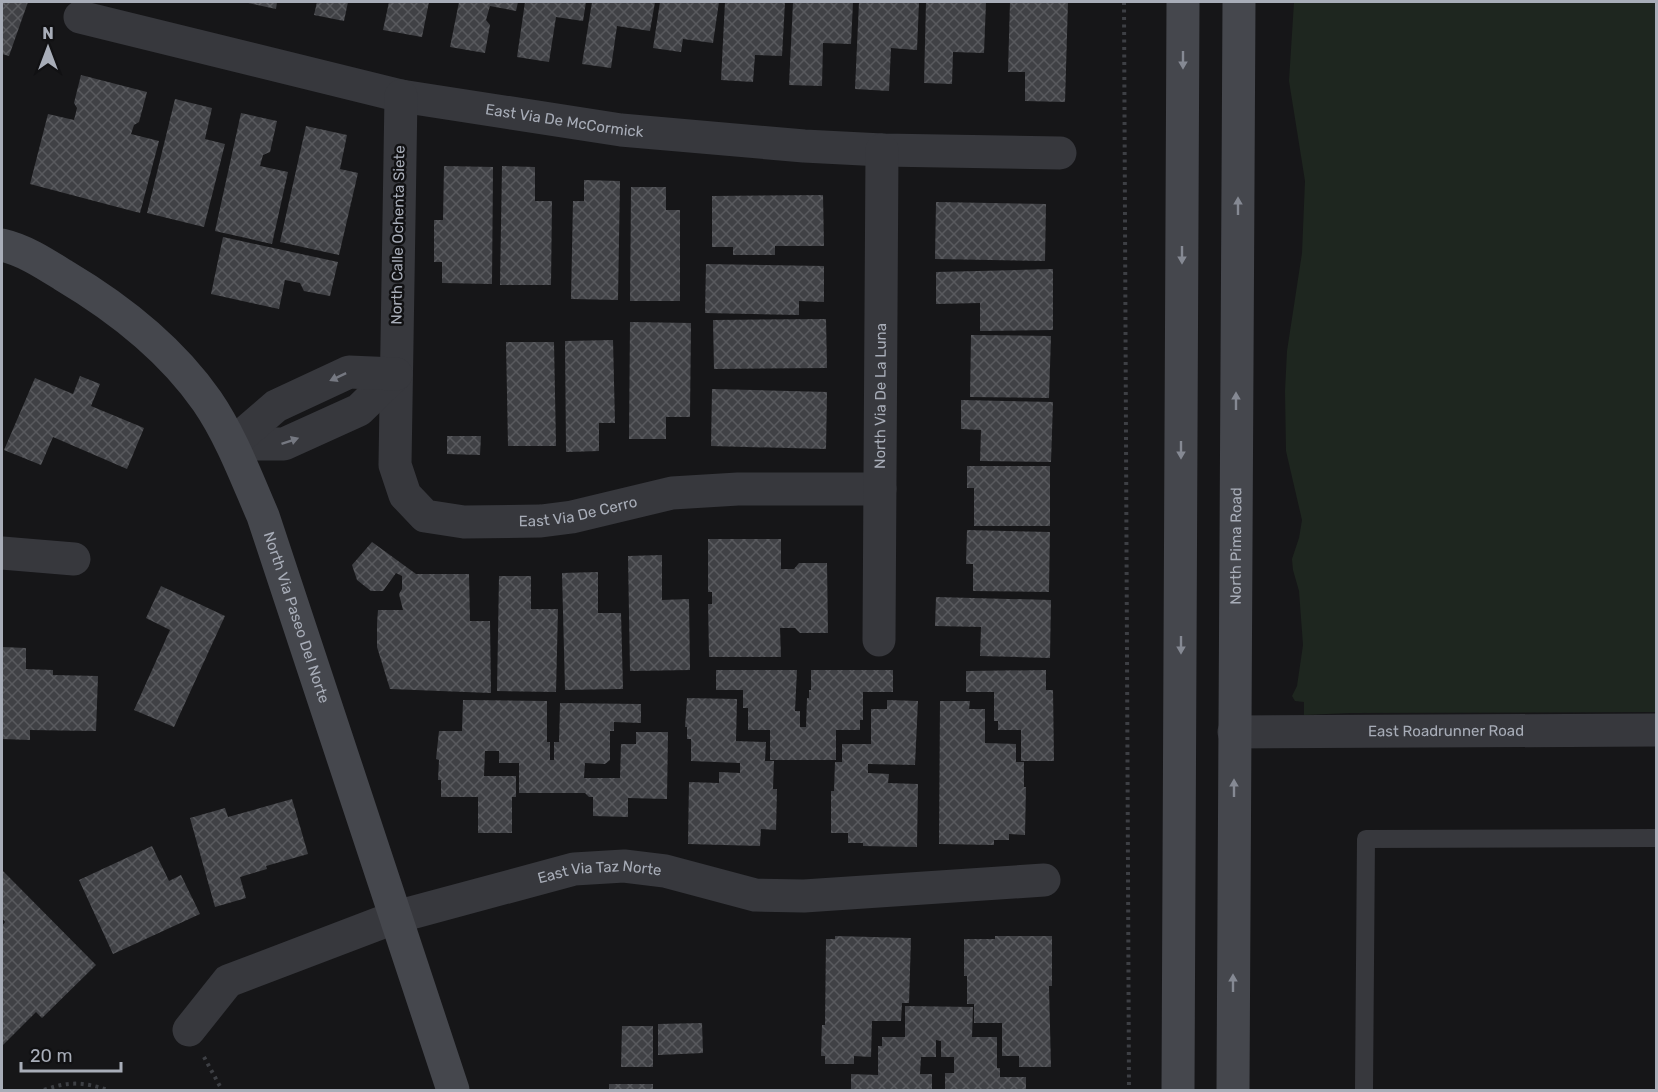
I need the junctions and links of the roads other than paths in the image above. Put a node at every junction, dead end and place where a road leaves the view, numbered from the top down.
1 (1183, 2) edge
2 (1239, 2) edge
3 (80, 17) dead end
4 (401, 96) junction
5 (882, 150) junction
6 (1060, 153) dead end
7 (2, 245) edge
8 (396, 374) junction
9 (232, 444) junction
10 (880, 489) junction
11 (2, 553) edge
12 (74, 559) dead end
13 (879, 639) dead end
14 (1656, 730) edge
15 (1234, 732) junction
16 (1656, 838) edge
17 (1044, 880) dead end
18 (396, 917) junction
19 (189, 1030) dead end
20 (453, 1090) edge
21 (1178, 1090) edge
22 (1233, 1090) edge
23 (1364, 1090) edge

1 -> 21 main road
15 -> 2 main road, North Pima Road
3 - 4 street, East Via De McCormick
4 - 5 street, East Via De McCormick
4 - 8 street, North Calle Ochenta Siete
5 - 6 street, East Via De McCormick
5 - 10 street, North Via De La Luna
7 - 9 main road, North Via Paseo Del Norte
8 - 9 street
8 - 10 street, East Via De Cerro
9 - 18 main road, North Via Paseo Del Norte
10 - 13 street, North Via De La Luna
11 - 12 street
14 - 15 street, East Roadrunner Road
22 -> 15 main road, North Pima Road
16 - 23 lane
17 - 18 street, East Via Taz Norte
18 - 19 street, East Via Taz Norte
18 - 20 main road, North Via Paseo Del Norte

